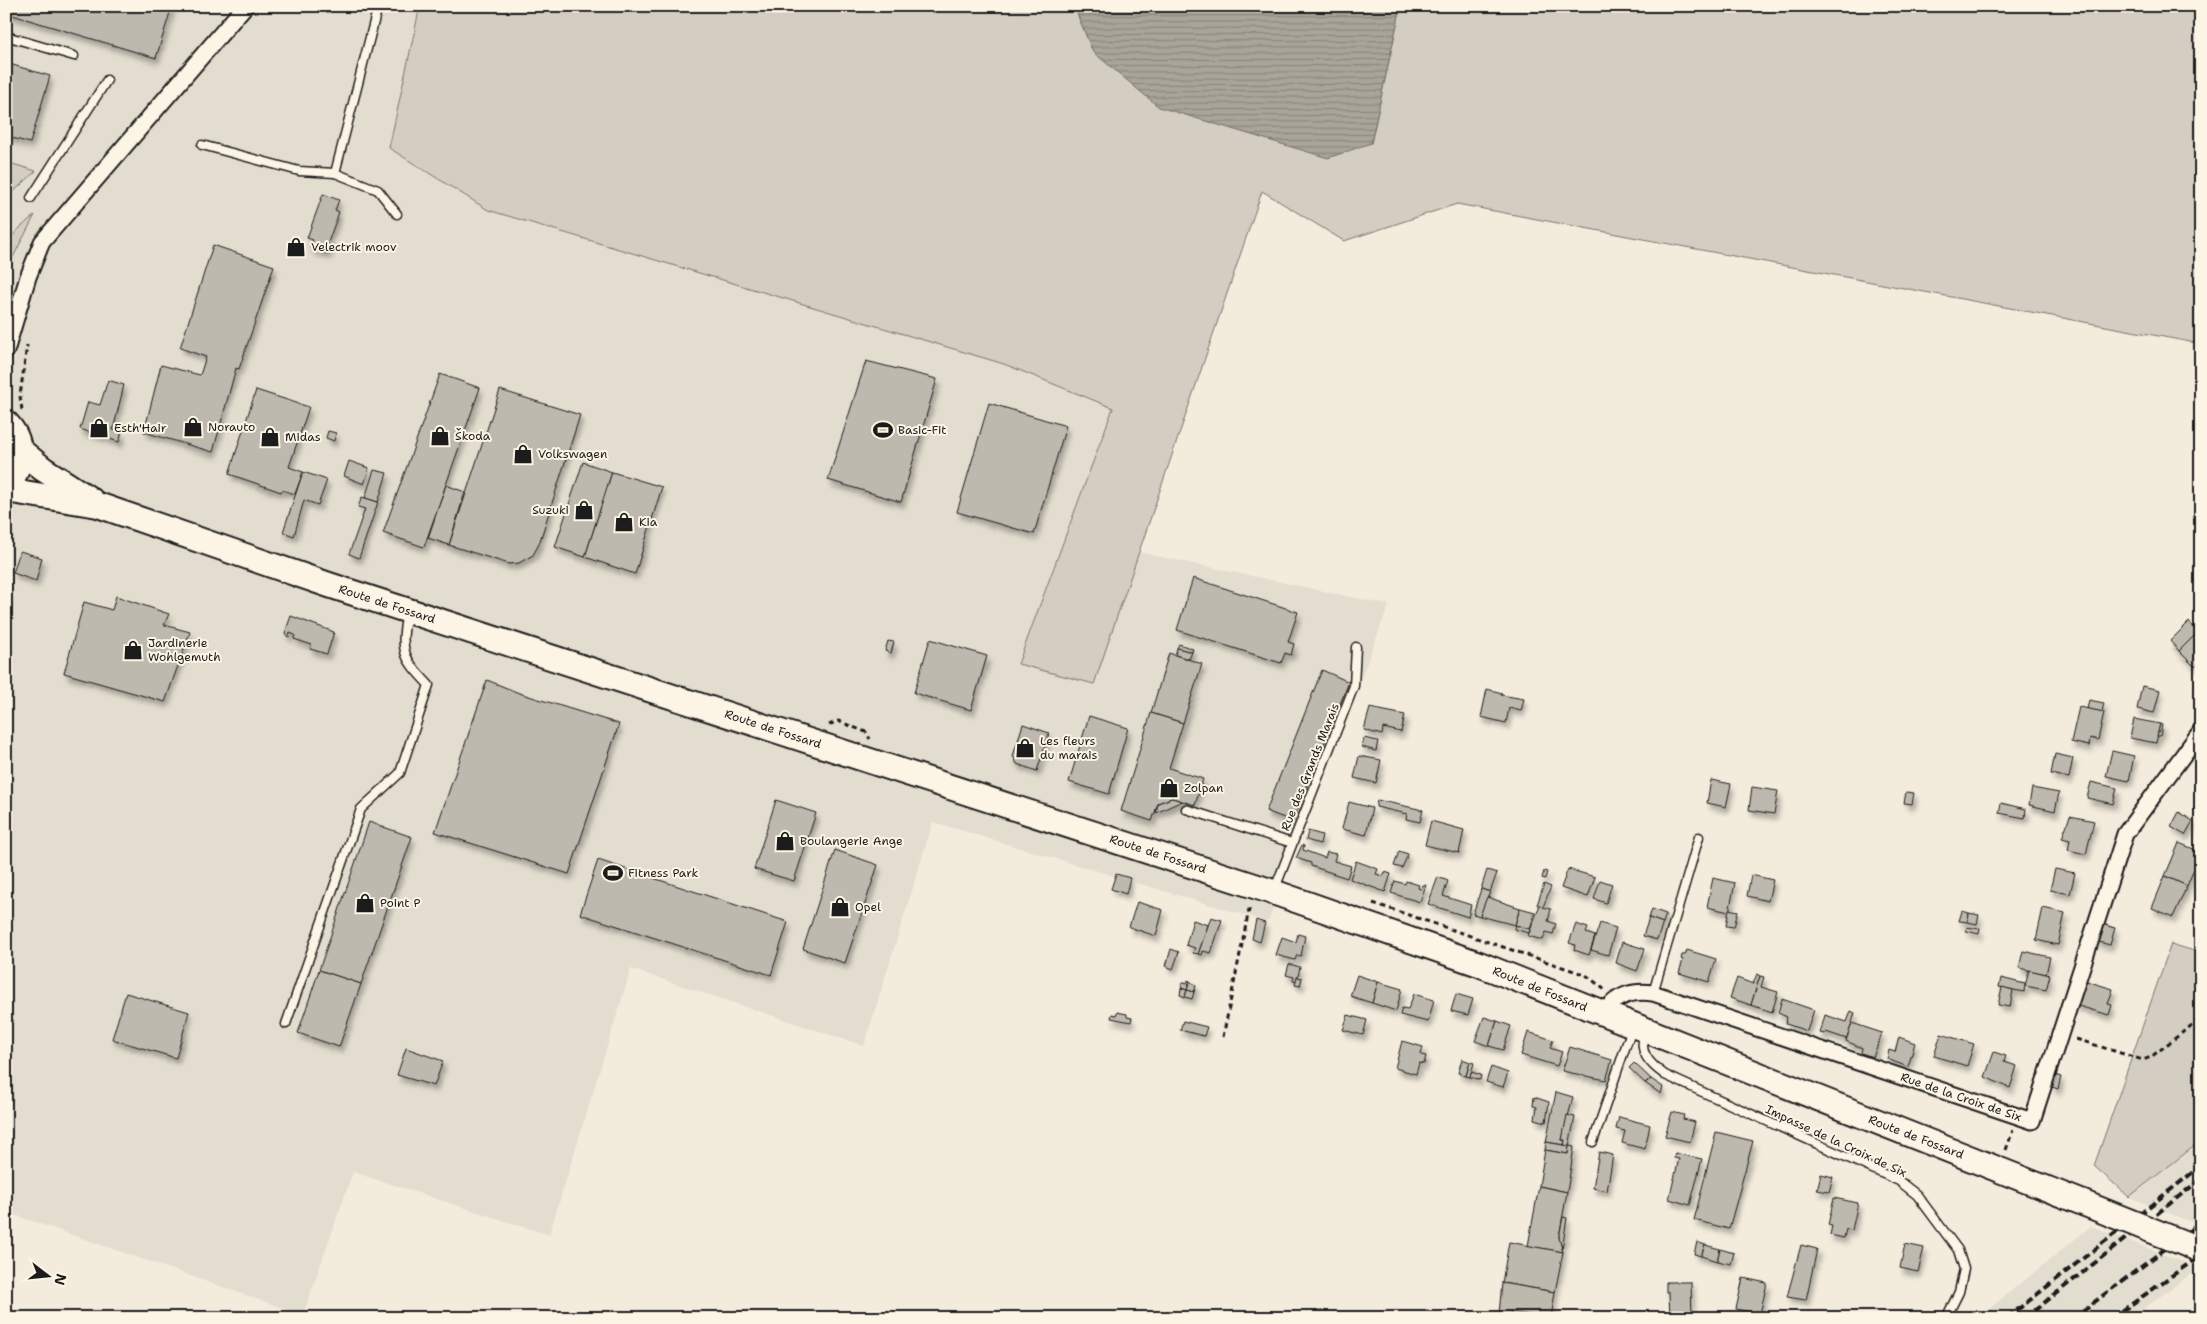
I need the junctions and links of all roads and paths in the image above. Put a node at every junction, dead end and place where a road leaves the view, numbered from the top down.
1 (245, 6) edge
2 (378, 6) edge
3 (6, 36) edge
4 (74, 56) dead end
5 (107, 80) dead end
6 (202, 145) dead end
7 (335, 173) junction
8 (31, 198) dead end
9 (398, 214) dead end
10 (27, 342) dead end
11 (6, 351) edge
12 (20, 396) dead end
13 (6, 423) edge
14 (20, 450) junction
15 (6, 489) edge
16 (98, 505) junction
17 (408, 610) junction
18 (1356, 647) dead end
19 (2201, 731) edge
20 (1186, 809) dead end
21 (1700, 837) dead end
22 (1292, 843) junction
23 (1263, 889) junction
24 (1653, 993) junction
25 (1603, 1015) junction
26 (2201, 1018) edge
27 (286, 1024) dead end
28 (1639, 1028) junction
29 (2060, 1034) junction
30 (1223, 1036) dead end
31 (2017, 1116) junction
32 (1593, 1142) dead end
33 (2000, 1170) junction
34 (2201, 1250) edge
35 (1946, 1318) edge

1 - 11 street
2 - 7 lane
3 - 4 lane
5 - 8 lane
6 - 7 lane
7 - 9 lane
10 - 12 path
13 - 14 main road
14 - 15 main road
14 - 16 main road
15 - 16 main road
16 - 17 main road, Route de Fossard
17 - 23 main road, Route de Fossard
17 - 27 lane
18 - 22 lane, Rue des Grands Marais
19 - 29 street, Rue de la Croix de Six
20 - 22 lane
21 - 24 lane
22 - 23 lane, Rue des Grands Marais
23 - 25 main road, Route de Fossard
23 - 30 path
24 - 25 street, Rue de la Croix de Six
24 - 31 street, Rue de la Croix de Six
25 - 28 main road, Route de Fossard
26 - 29 path
28 - 32 lane
28 - 33 main road, Route de Fossard
28 - 35 lane, Impasse de la Croix de Six
29 - 31 street, Rue de la Croix de Six
31 - 33 path
33 - 34 main road, Route de Fossard, bridge

